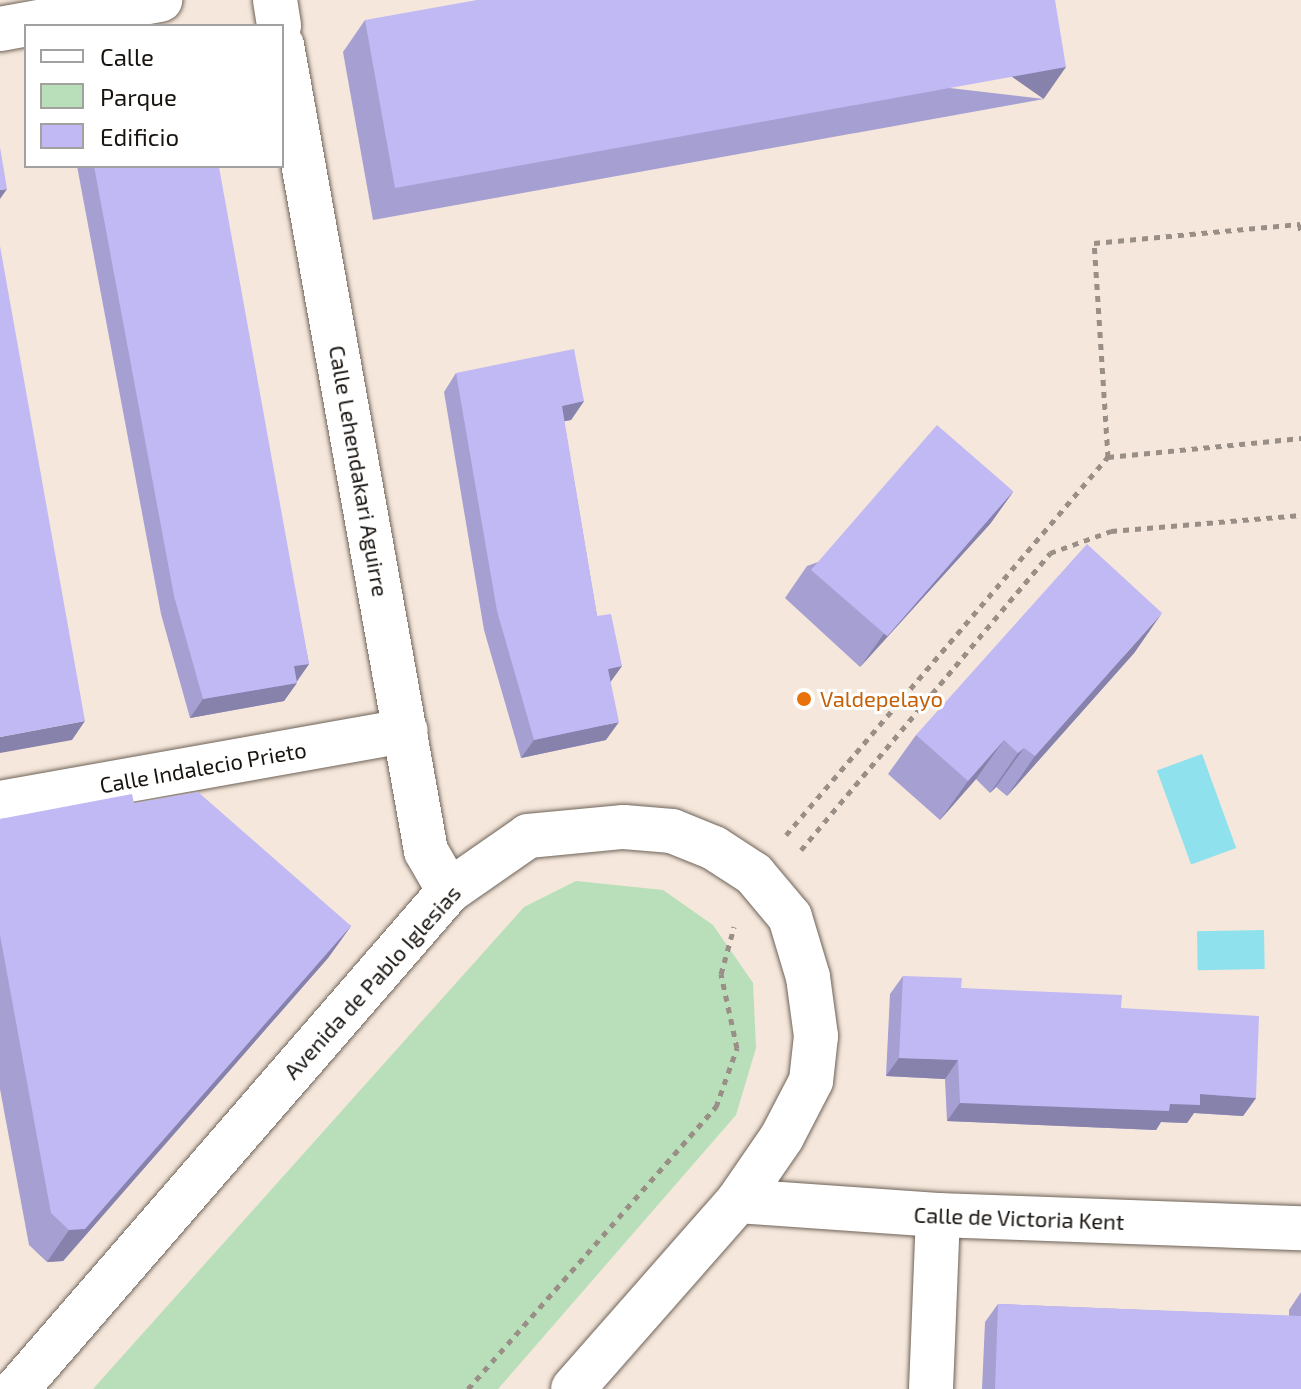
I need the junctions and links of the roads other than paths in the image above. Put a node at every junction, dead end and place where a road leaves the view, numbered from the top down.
1 (160, 0) edge
2 (275, 0) edge
3 (28, 24) edge
4 (279, 24) edge
5 (24, 25) edge
6 (0, 29) edge
7 (284, 56) edge
8 (406, 731) junction
9 (0, 803) edge
10 (449, 891) junction
11 (738, 1201) junction
12 (938, 1215) junction
13 (1301, 1228) edge
14 (0, 1382) edge
15 (7, 1389) edge
16 (17, 1389) edge
17 (573, 1389) edge
18 (931, 1389) edge

1 - 3 street
2 - 4 street
5 - 6 street
7 - 8 street, Calle Lehendakari Aguirre
8 - 9 street, Calle Indalecio Prieto
8 - 10 street, Calle Lehendakari Aguirre
10 - 11 street, Avenida de Pablo Iglesias
10 - 16 street, Avenida de Pablo Iglesias
11 - 12 street, Calle de Victoria Kent
11 - 17 street, Avenida de Pablo Iglesias
12 - 13 street, Calle de Victoria Kent
12 - 18 street
14 - 15 street

